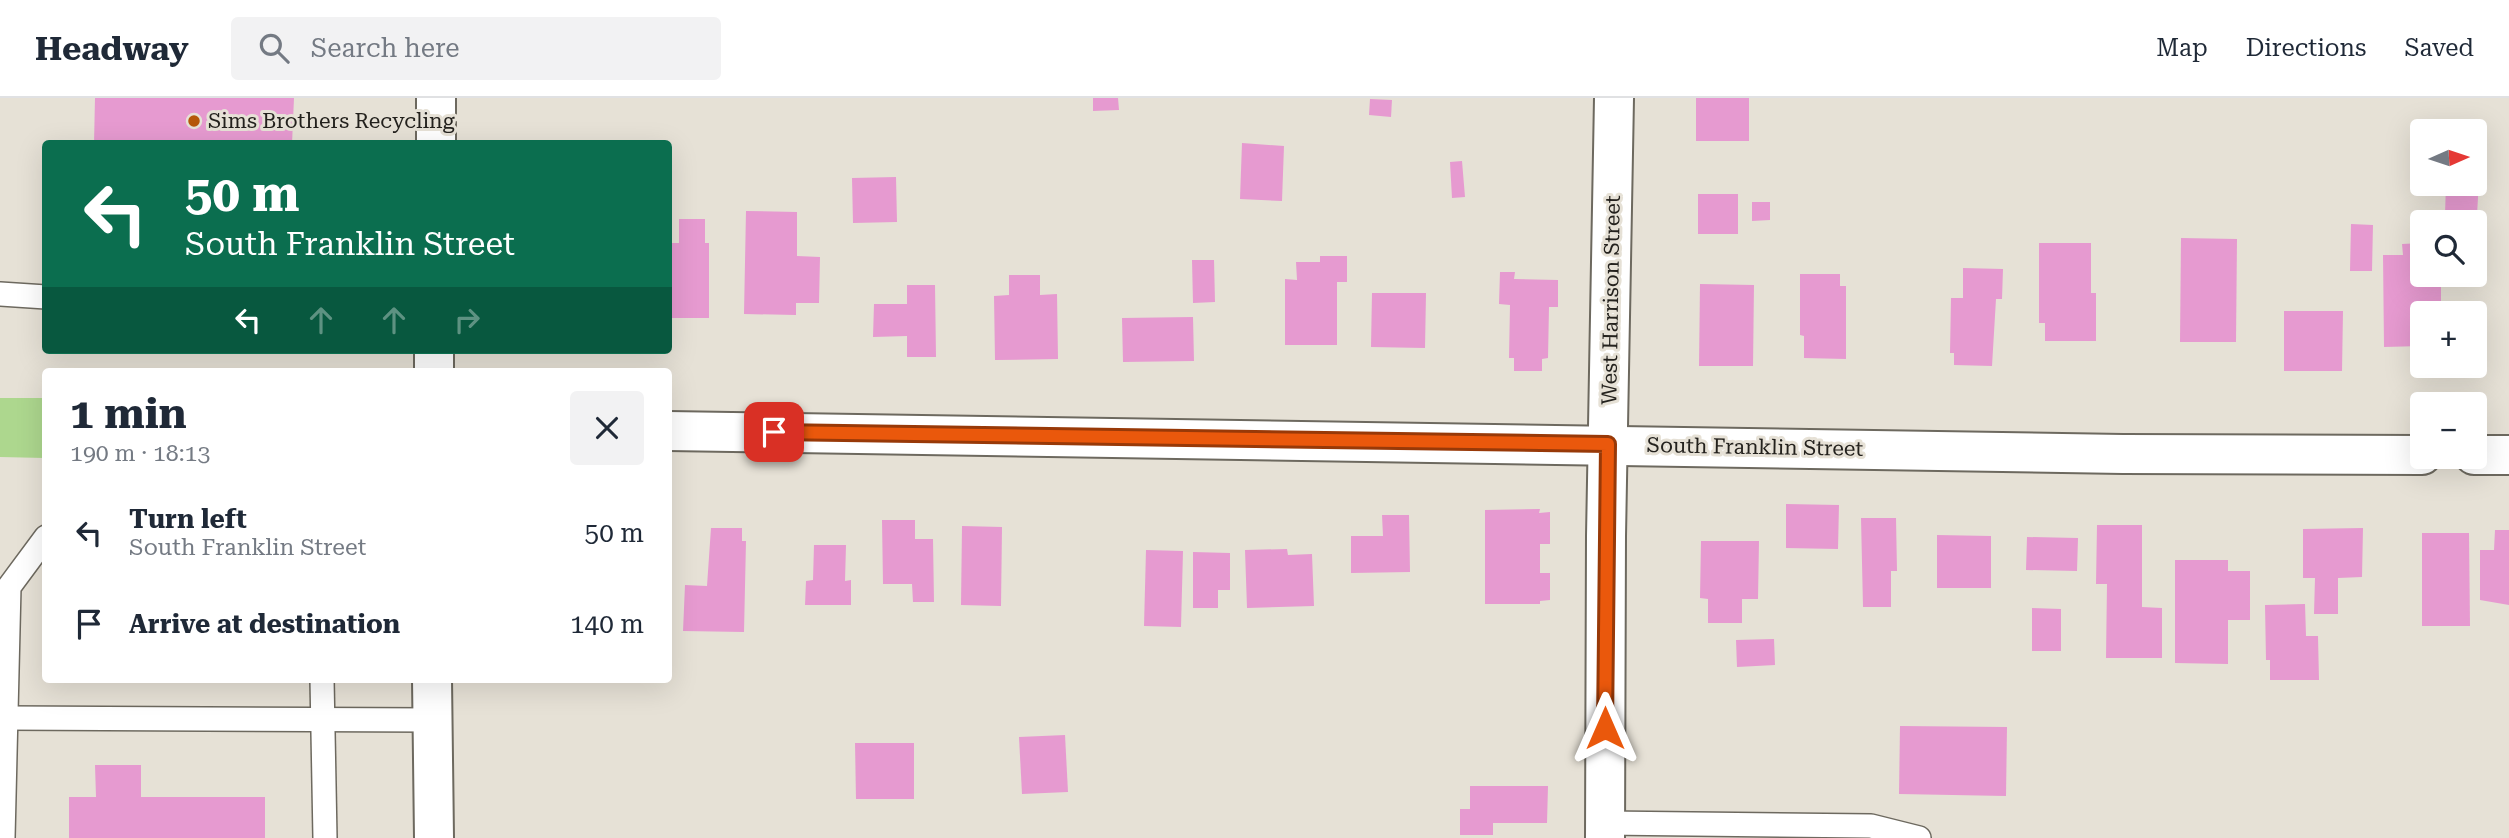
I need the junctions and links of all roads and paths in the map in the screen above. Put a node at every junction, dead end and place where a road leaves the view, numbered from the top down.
1 (436, 98) edge
2 (1614, 98) edge
3 (436, 140) edge
4 (0, 294) edge
5 (42, 297) edge
6 (672, 431) edge
7 (1608, 444) junction
8 (2410, 455) edge
9 (2487, 455) edge
10 (2509, 455) edge
11 (42, 542) edge
12 (322, 683) edge
13 (432, 683) edge
14 (5, 718) junction
15 (323, 719) junction
16 (432, 720) junction
17 (1605, 830) edge
18 (1737, 831) edge
19 (2, 838) edge
20 (325, 838) edge
21 (433, 838) edge
22 (1919, 838) edge

1 - 3 street
2 - 7 street, West Harrison Street
4 - 5 lane
6 - 7 street, South Franklin Street
7 - 8 street, South Franklin Street
7 - 17 street, West Harrison Street
9 - 10 street
11 - 14 lane
12 - 15 lane
13 - 16 street
14 - 15 lane
14 - 19 lane
15 - 16 lane
15 - 20 lane
16 - 21 street
17 - 18 lane
18 - 22 lane

